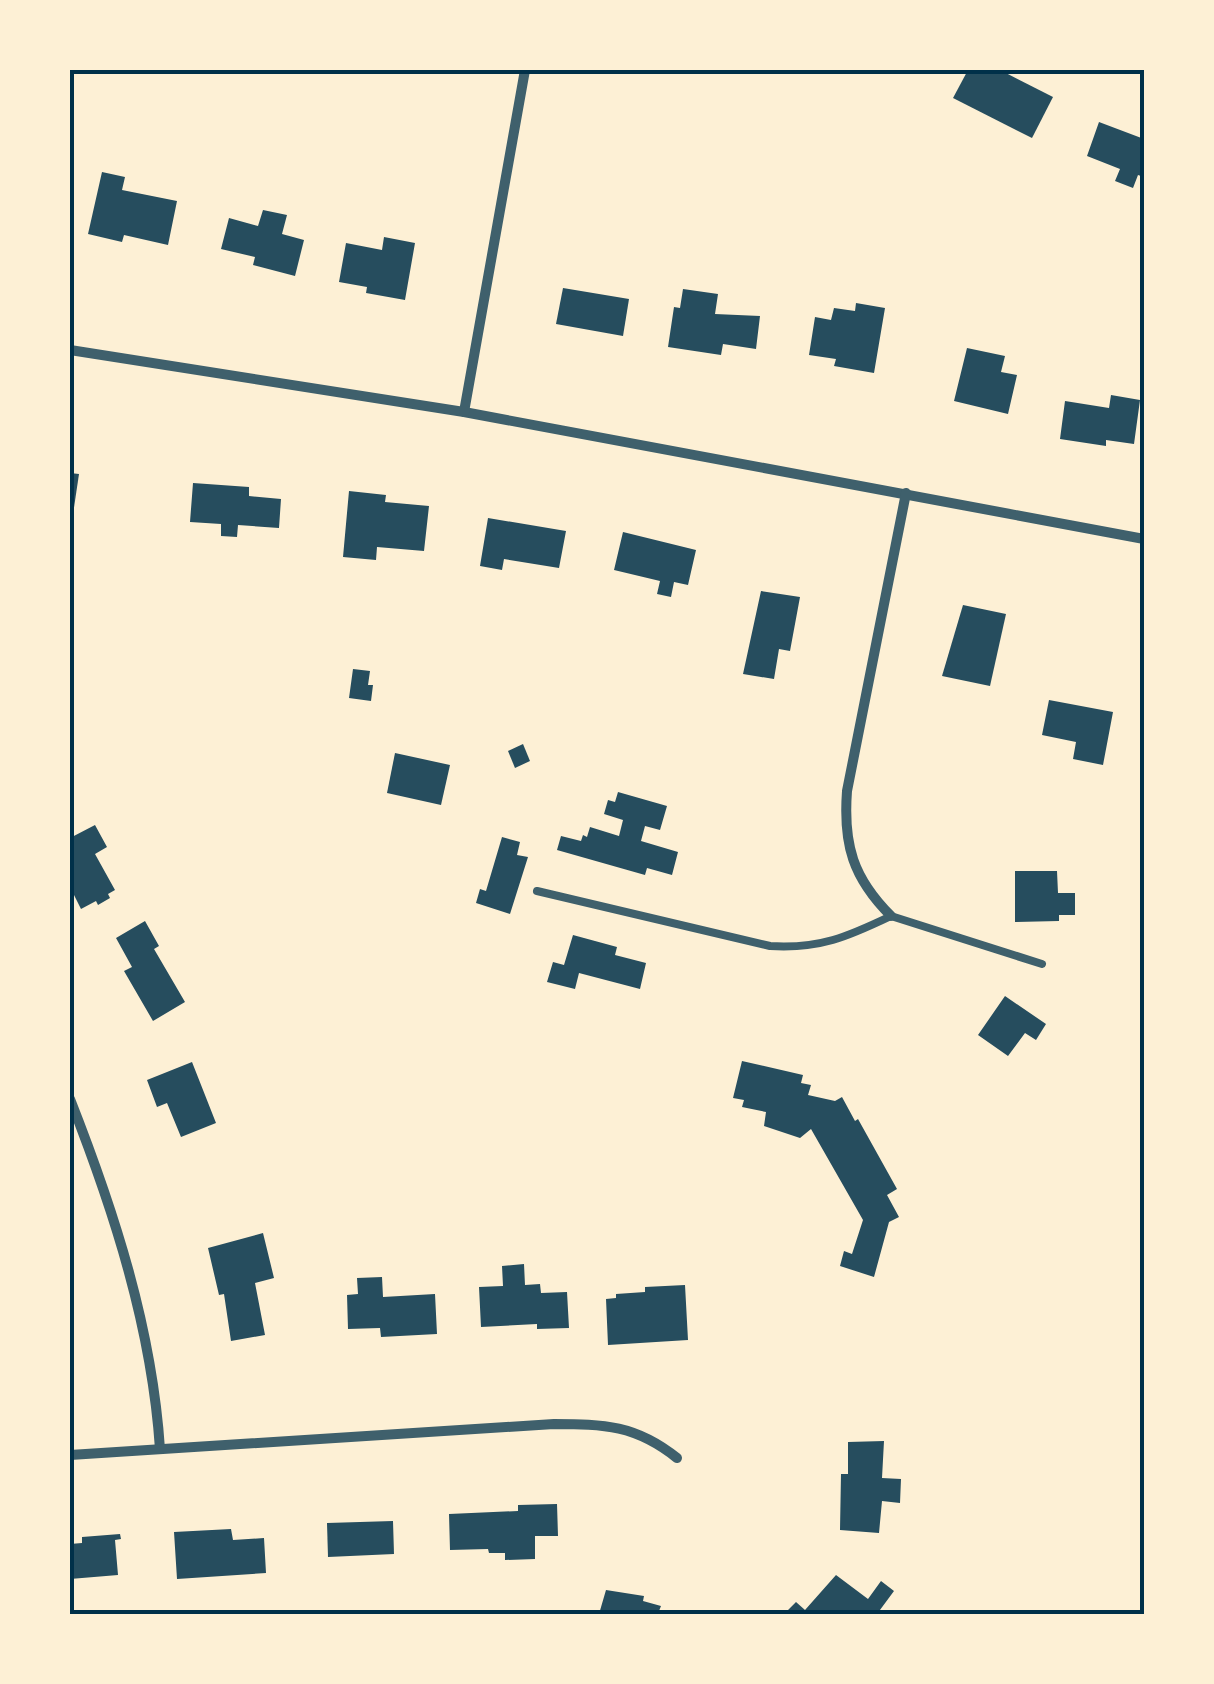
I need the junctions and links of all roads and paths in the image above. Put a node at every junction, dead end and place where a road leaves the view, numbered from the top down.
1 (525, 70) edge
2 (70, 350) edge
3 (464, 412) junction
4 (906, 493) junction
5 (1144, 539) edge
6 (537, 892) dead end
7 (892, 916) junction
8 (1042, 964) dead end
9 (70, 1099) edge
10 (160, 1449) junction
11 (70, 1455) edge
12 (677, 1458) dead end

1 - 3 street
2 - 3 street
3 - 4 street
4 - 5 street
4 - 7 street
6 - 7 lane
7 - 8 lane
9 - 10 street
10 - 11 street
10 - 12 street

